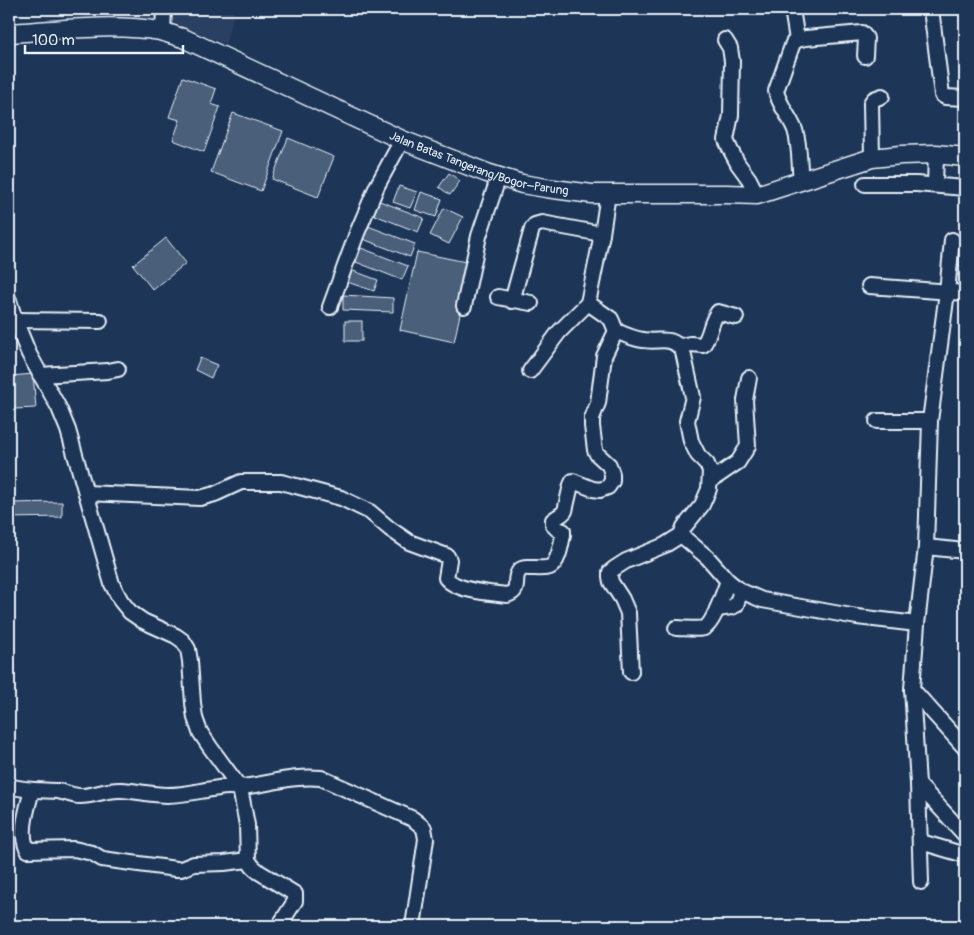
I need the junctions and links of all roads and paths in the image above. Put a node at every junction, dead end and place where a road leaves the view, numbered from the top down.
1 (164, 9) edge
2 (792, 9) edge
3 (931, 9) edge
4 (163, 32) junction
5 (9, 33) edge
6 (725, 40) dead end
7 (797, 40) junction
8 (865, 56) dead end
9 (882, 96) dead end
10 (965, 98) edge
11 (402, 140) junction
12 (936, 154) junction
13 (965, 157) edge
14 (872, 158) junction
15 (499, 176) junction
16 (801, 180) junction
17 (865, 184) dead end
18 (934, 185) junction
19 (965, 188) edge
20 (608, 194) junction
21 (757, 195) junction
22 (602, 234) junction
23 (952, 240) dead end
24 (869, 286) dead end
25 (947, 292) junction
26 (965, 293) edge
27 (498, 297) dead end
28 (9, 300) edge
29 (512, 301) junction
30 (588, 303) junction
31 (531, 304) dead end
32 (464, 306) dead end
33 (330, 307) dead end
34 (736, 317) dead end
35 (15, 320) junction
36 (100, 321) dead end
37 (616, 331) junction
38 (680, 346) junction
39 (118, 369) dead end
40 (530, 371) dead end
41 (40, 375) junction
42 (749, 378) dead end
43 (877, 421) dead end
44 (930, 421) junction
45 (710, 481) junction
46 (86, 493) junction
47 (681, 535) junction
48 (926, 548) junction
49 (965, 551) edge
50 (728, 581) junction
51 (740, 591) junction
52 (717, 608) junction
53 (917, 624) junction
54 (676, 628) dead end
55 (631, 672) dead end
56 (912, 689) junction
57 (965, 748) edge
58 (918, 784) junction
59 (9, 786) edge
60 (240, 788) junction
61 (32, 790) junction
62 (965, 835) edge
63 (921, 842) junction
64 (965, 855) edge
65 (248, 860) junction
66 (922, 882) dead end
67 (279, 926) edge
68 (413, 926) edge

1 - 4 street
2 - 7 street
3 - 10 street
4 - 5 main road, Jalan Batas Tangerang/Bogor–Parung
4 - 11 main road, Jalan Batas Tangerang/Bogor–Parung
6 - 21 street
7 - 8 street
7 - 16 street
9 - 14 street
11 - 15 main road, Jalan Batas Tangerang/Bogor–Parung
11 - 33 street
12 - 13 main road, Jalan Batas Tangerang/Bogor–Parung
12 - 14 main road, Jalan Batas Tangerang/Bogor–Parung
12 - 18 street
14 - 16 main road, Jalan Batas Tangerang/Bogor–Parung
15 - 20 main road, Jalan Batas Tangerang/Bogor–Parung
15 - 32 street
16 - 21 main road, Jalan Batas Tangerang/Bogor–Parung
17 - 18 street
18 - 19 street
20 - 21 main road, Jalan Batas Tangerang/Bogor–Parung
20 - 22 street
22 - 29 street
22 - 30 street
23 - 25 street
24 - 25 street
25 - 26 street
25 - 44 street
27 - 29 street
28 - 35 street
29 - 31 street
30 - 37 street
30 - 40 street
34 - 38 street
35 - 36 street
35 - 41 street
37 - 38 street
37 - 46 street
38 - 45 street
39 - 41 street
41 - 46 street
42 - 45 street
43 - 44 street
44 - 48 street
45 - 47 street
46 - 60 street
47 - 50 street
47 - 55 street
48 - 49 street
48 - 53 street
50 - 51 street
50 - 52 street
51 - 52 street
51 - 53 street
52 - 54 street
53 - 56 street
56 - 57 street
56 - 58 street
58 - 62 street
58 - 63 street
59 - 61 street
60 - 61 street
60 - 65 street
60 - 68 street
61 - 65 street
63 - 64 street
63 - 66 street
65 - 67 street

